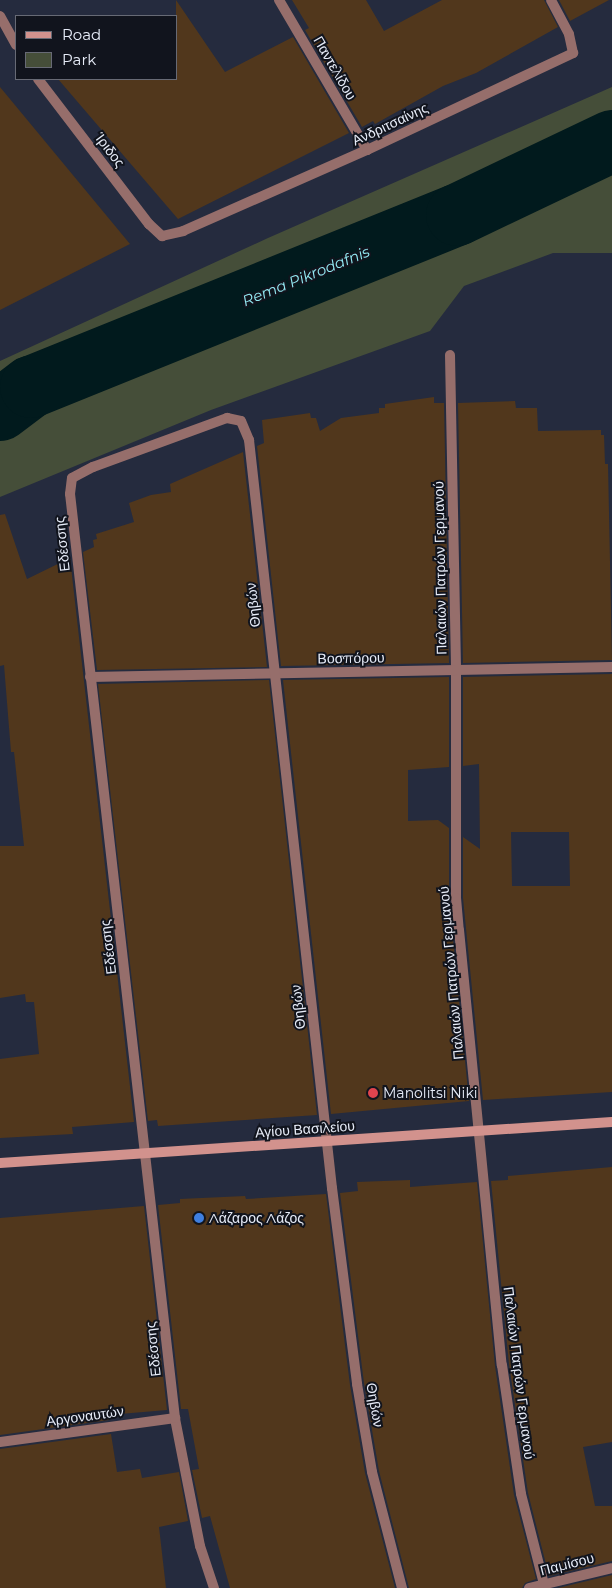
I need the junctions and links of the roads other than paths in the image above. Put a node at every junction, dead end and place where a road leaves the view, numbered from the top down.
1 (279, 0) edge
2 (551, 0) edge
3 (0, 16) edge
4 (15, 43) edge
5 (39, 80) edge
6 (367, 150) junction
7 (162, 236) joint
8 (450, 355) dead end
9 (241, 421) joint
10 (612, 667) edge
11 (456, 670) junction
12 (274, 673) junction
13 (90, 677) junction
14 (612, 1122) edge
15 (479, 1131) junction
16 (327, 1141) junction
17 (146, 1154) junction
18 (0, 1163) edge
19 (175, 1418) junction
20 (0, 1442) edge
21 (612, 1568) edge
22 (544, 1584) junction
23 (214, 1588) edge
24 (402, 1588) edge
25 (529, 1588) edge

1 - 6 street, Παντελίδου
2 - 6 street, Ανδριτσαίνης
3 - 4 street
5 - 7 street, Ίριδος
6 - 7 street, Ανδριτσαίνης
8 - 11 street, Παλαιών Πατρών Γερμανού
9 - 12 street, Θηβών
9 - 13 street, Εδέσσης
10 - 11 street, Βοσπόρου
11 - 12 street, Βοσπόρου
11 - 15 street, Παλαιών Πατρών Γερμανού
12 - 13 street, Βοσπόρου
12 - 16 street, Θηβών
13 - 17 street, Εδέσσης
14 - 15 street, Αγίου Βασιλείου
15 - 16 street, Αγίου Βασιλείου
15 - 22 street, Παλαιών Πατρών Γερμανού
16 - 17 street, Αγίου Βασιλείου
16 - 24 street, Θηβών
17 - 18 street, Αγίου Βασιλείου
17 - 19 street, Εδέσσης
19 - 20 street, Αργοναυτών
19 - 23 street, Εδέσσης
21 - 22 street, Παμίσου
22 - 25 street, Παμίσου

